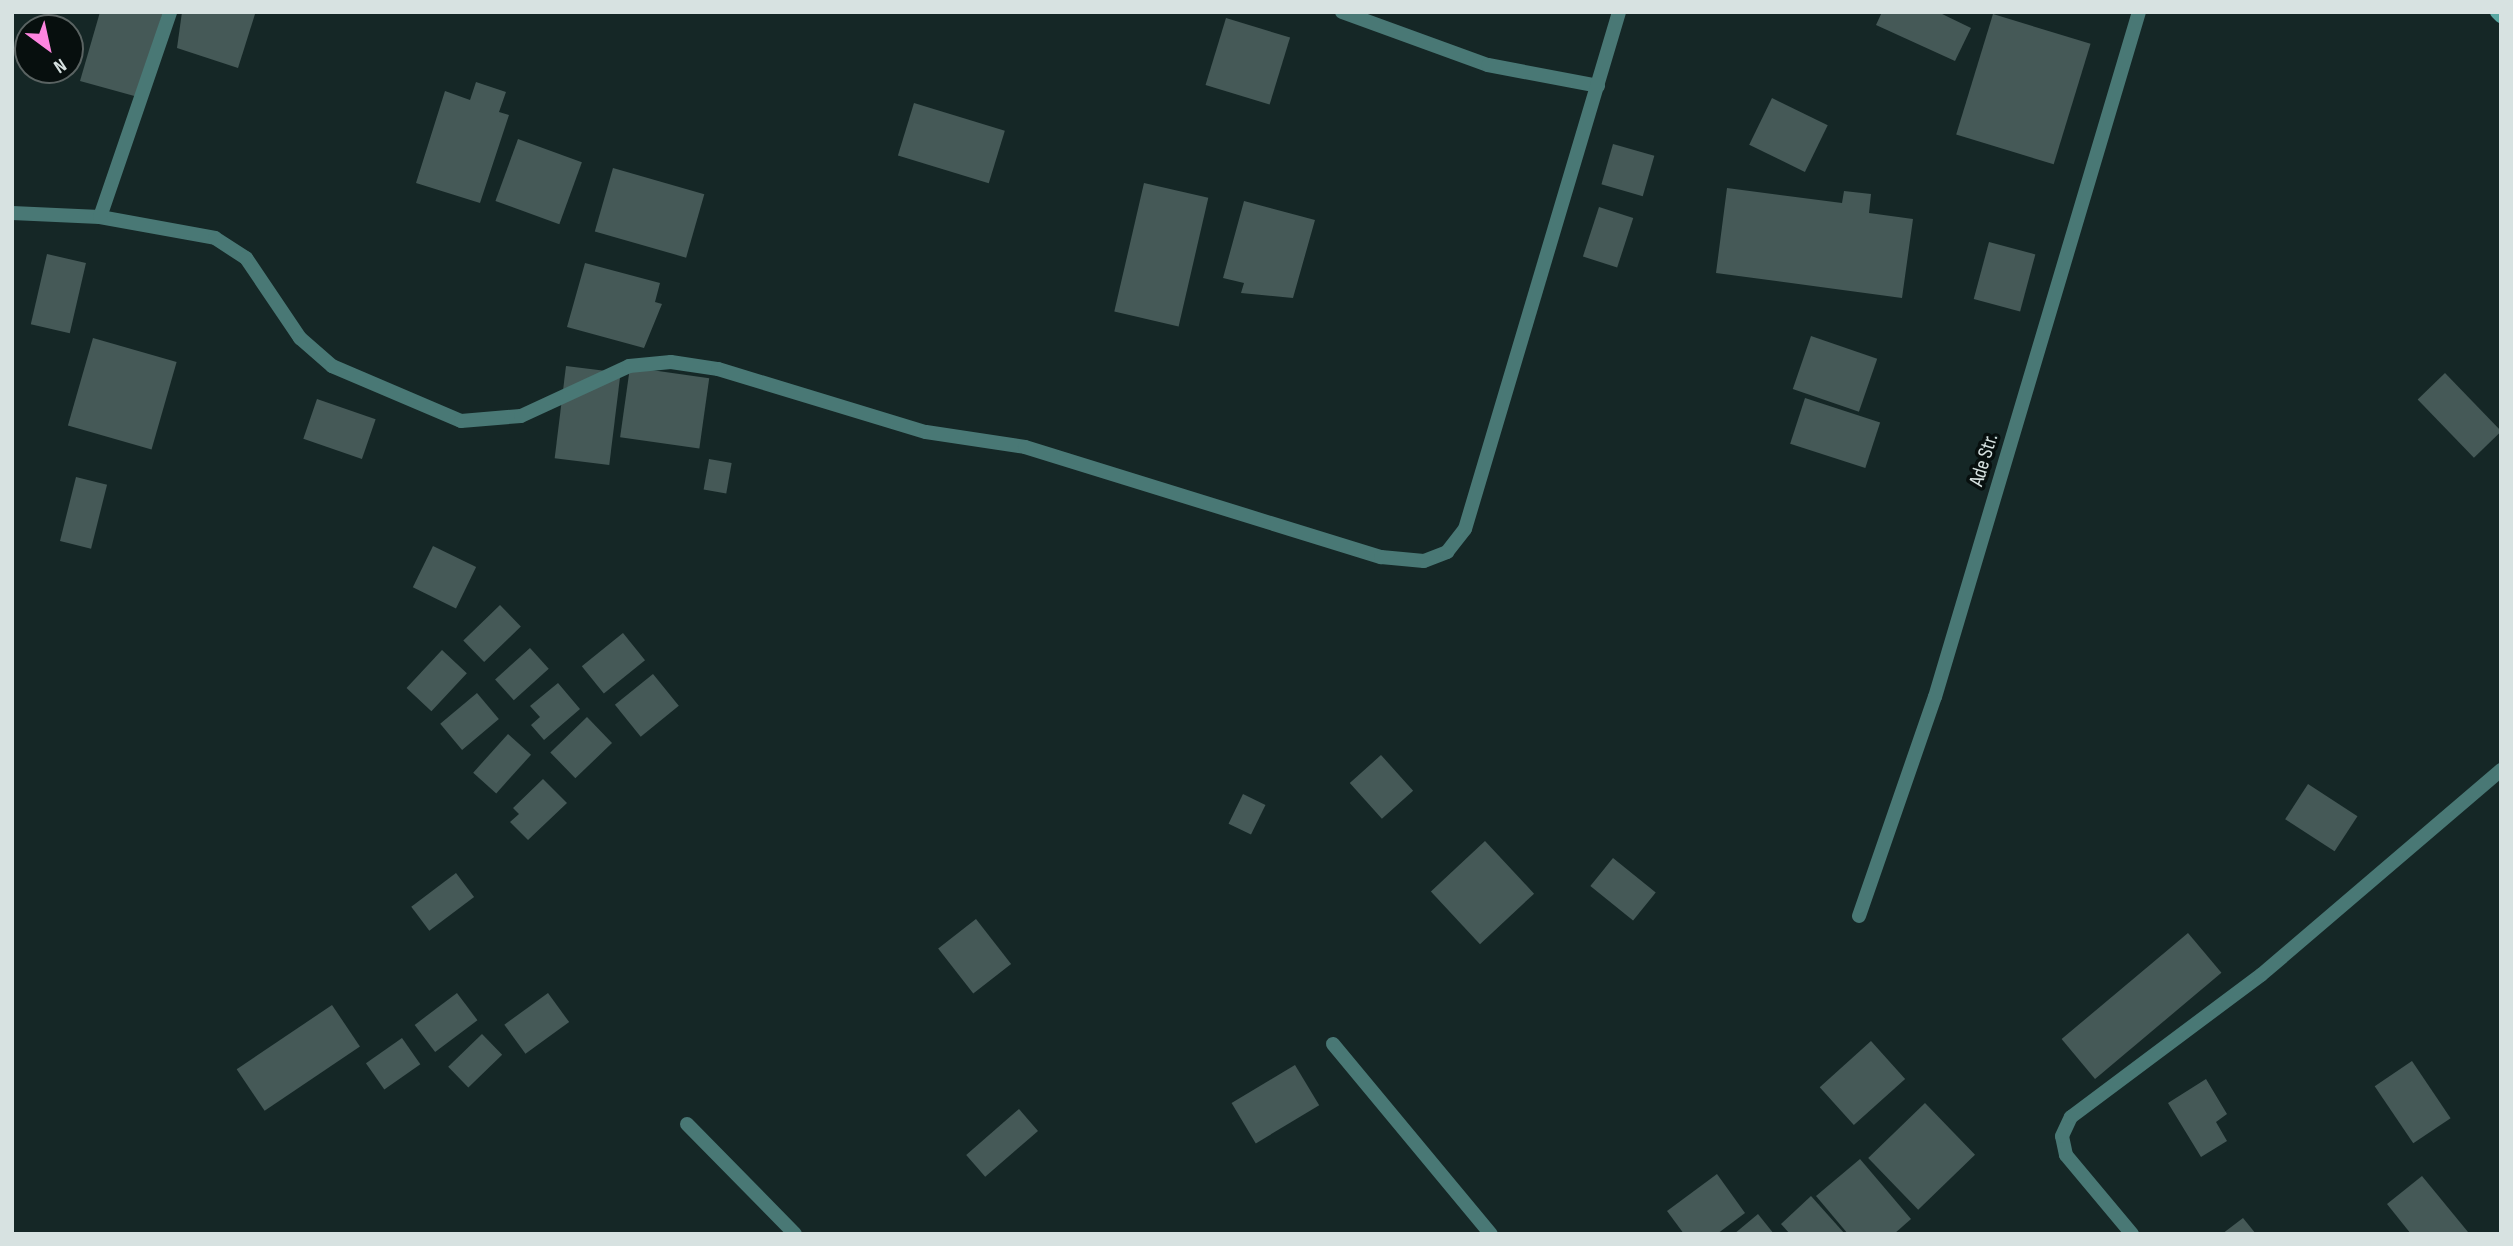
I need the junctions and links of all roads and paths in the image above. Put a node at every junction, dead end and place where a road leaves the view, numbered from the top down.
1 (170, 12) edge
2 (1342, 12) edge
3 (1619, 12) edge
4 (2139, 12) edge
5 (1598, 86) junction
6 (12, 213) edge
7 (100, 217) junction
8 (2501, 770) edge
9 (1859, 916) dead end
10 (1333, 1044) dead end
11 (687, 1124) dead end
12 (795, 1234) edge
13 (1491, 1234) edge
14 (2133, 1234) edge

1 - 7 street
2 - 5 street
3 - 5 street
4 - 9 street, Ade Str.
5 - 7 street
6 - 7 street
8 - 14 street
10 - 13 street
11 - 12 street

